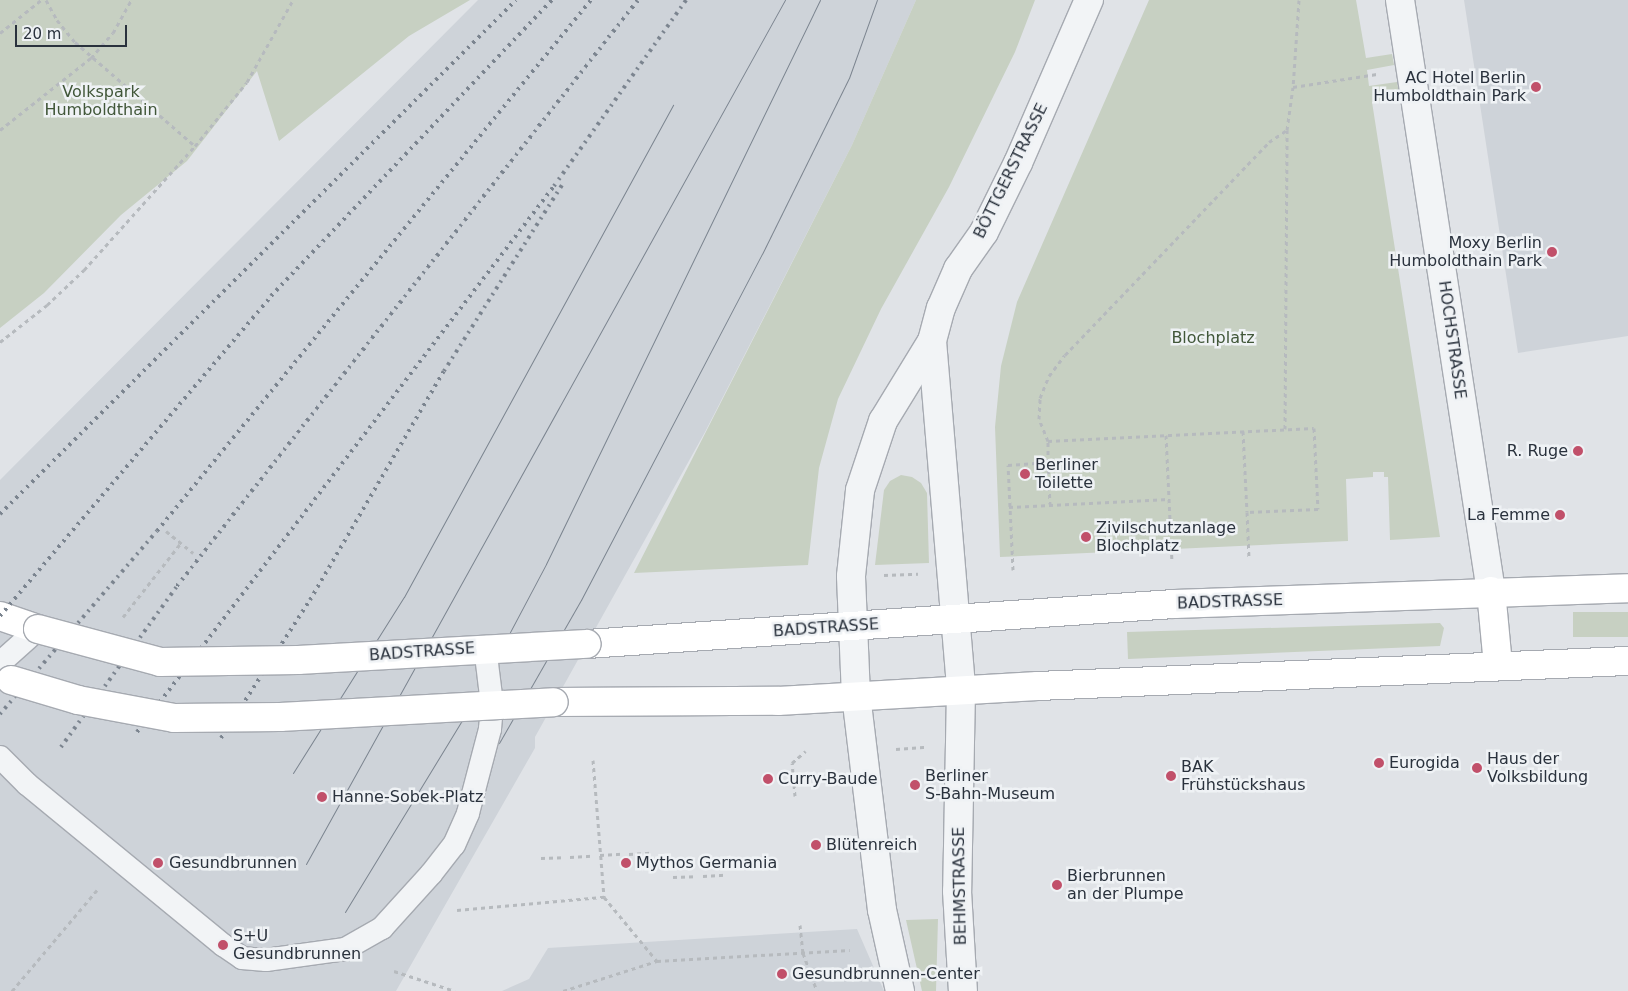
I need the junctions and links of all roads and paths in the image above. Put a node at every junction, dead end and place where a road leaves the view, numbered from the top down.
1 (41, 0) edge
2 (46, 0) edge
3 (131, 0) edge
4 (292, 0) edge
5 (1089, 0) edge
6 (1299, 0) edge
7 (1400, 0) edge
8 (0, 33) edge
9 (91, 58) junction
10 (1385, 73) dead end
11 (1294, 87) junction
12 (0, 130) edge
13 (1287, 130) junction
14 (195, 146) junction
15 (0, 342) edge
16 (932, 342) junction
17 (1285, 429) junction
18 (1243, 431) junction
19 (1166, 435) junction
20 (1048, 440) junction
21 (1048, 462) junction
22 (1169, 499) junction
23 (1050, 504) junction
24 (1009, 507) junction
25 (1247, 512) junction
26 (166, 531) dead end
27 (180, 544) junction
28 (192, 553) dead end
29 (1249, 558) dead end
30 (1172, 562) dead end
31 (1013, 570) dead end
32 (922, 573) dead end
33 (874, 575) dead end
34 (1628, 588) edge
35 (1491, 591) junction
36 (0, 616) edge
37 (123, 617) dead end
38 (955, 618) junction
39 (854, 625) junction
40 (38, 629) junction
41 (486, 648) junction
42 (1628, 661) edge
43 (0, 662) edge
44 (1498, 665) junction
45 (0, 677) edge
46 (960, 690) junction
47 (856, 696) junction
48 (491, 716) junction
49 (938, 746) dead end
50 (891, 750) dead end
51 (806, 751) dead end
52 (0, 757) edge
53 (593, 760) dead end
54 (795, 796) dead end
55 (651, 853) dead end
56 (622, 854) dead end
57 (629, 854) dead end
58 (600, 855) dead end
59 (592, 856) dead end
60 (564, 857) dead end
61 (570, 857) dead end
62 (541, 858) dead end
63 (725, 875) dead end
64 (696, 876) dead end
65 (703, 876) dead end
66 (673, 877) dead end
67 (97, 890) dead end
68 (604, 897) junction
69 (457, 910) dead end
70 (800, 925) dead end
71 (850, 950) dead end
72 (802, 953) junction
73 (657, 961) junction
74 (394, 971) dead end
75 (12, 991) edge
76 (455, 991) edge
77 (562, 991) edge
78 (817, 991) edge
79 (900, 991) edge
80 (963, 991) edge

1 - 8 path
2 - 9 path
3 - 9 path
4 - 14 path
5 - 16 street, BÖTTGERSTRASSE
6 - 11 path
7 - 35 street, HOCHSTRASSE
9 - 12 path
9 - 14 path
10 - 11 path
11 - 13 path
13 - 17 path
13 - 20 path
14 - 15 path
16 - 38 street, BÖTTGERSTRASSE
16 - 39 street, BÖTTGERSTRASSE
17 - 18 path
17 - 25 path
18 - 19 path
18 - 25 path
19 - 20 path
19 - 22 path
20 - 21 path
21 - 23 path
21 - 24 path
22 - 23 path
22 - 30 path
23 - 24 path
24 - 31 path
25 - 29 path
26 - 27 path
27 - 28 path
27 - 37 path
32 - 33 path
34 - 35 main road, BADSTRASSE
35 - 38 main road, BADSTRASSE
35 - 44 main road
36 - 40 main road, BADSTRASSE
38 - 39 main road, BADSTRASSE
38 - 46 street, BEHMSTRASSE
39 - 41 main road, BADSTRASSE, bridge
39 - 47 street, BÖTTGERSTRASSE
40 - 41 main road, BADSTRASSE, bridge
40 - 43 lane
41 - 48 lane, bridge
42 - 44 main road
44 - 46 main road
45 - 48 main road, bridge
46 - 47 main road
46 - 80 street, BEHMSTRASSE
47 - 48 main road, bridge
47 - 79 street
48 - 52 lane
49 - 50 path
51 - 54 path
53 - 68 path
55 - 57 path
56 - 58 path
59 - 61 path
60 - 62 path
63 - 65 path
64 - 66 path
67 - 75 path
68 - 69 path
68 - 73 path
70 - 72 path
71 - 72 path
72 - 73 path
72 - 78 path
73 - 77 path
74 - 76 path

